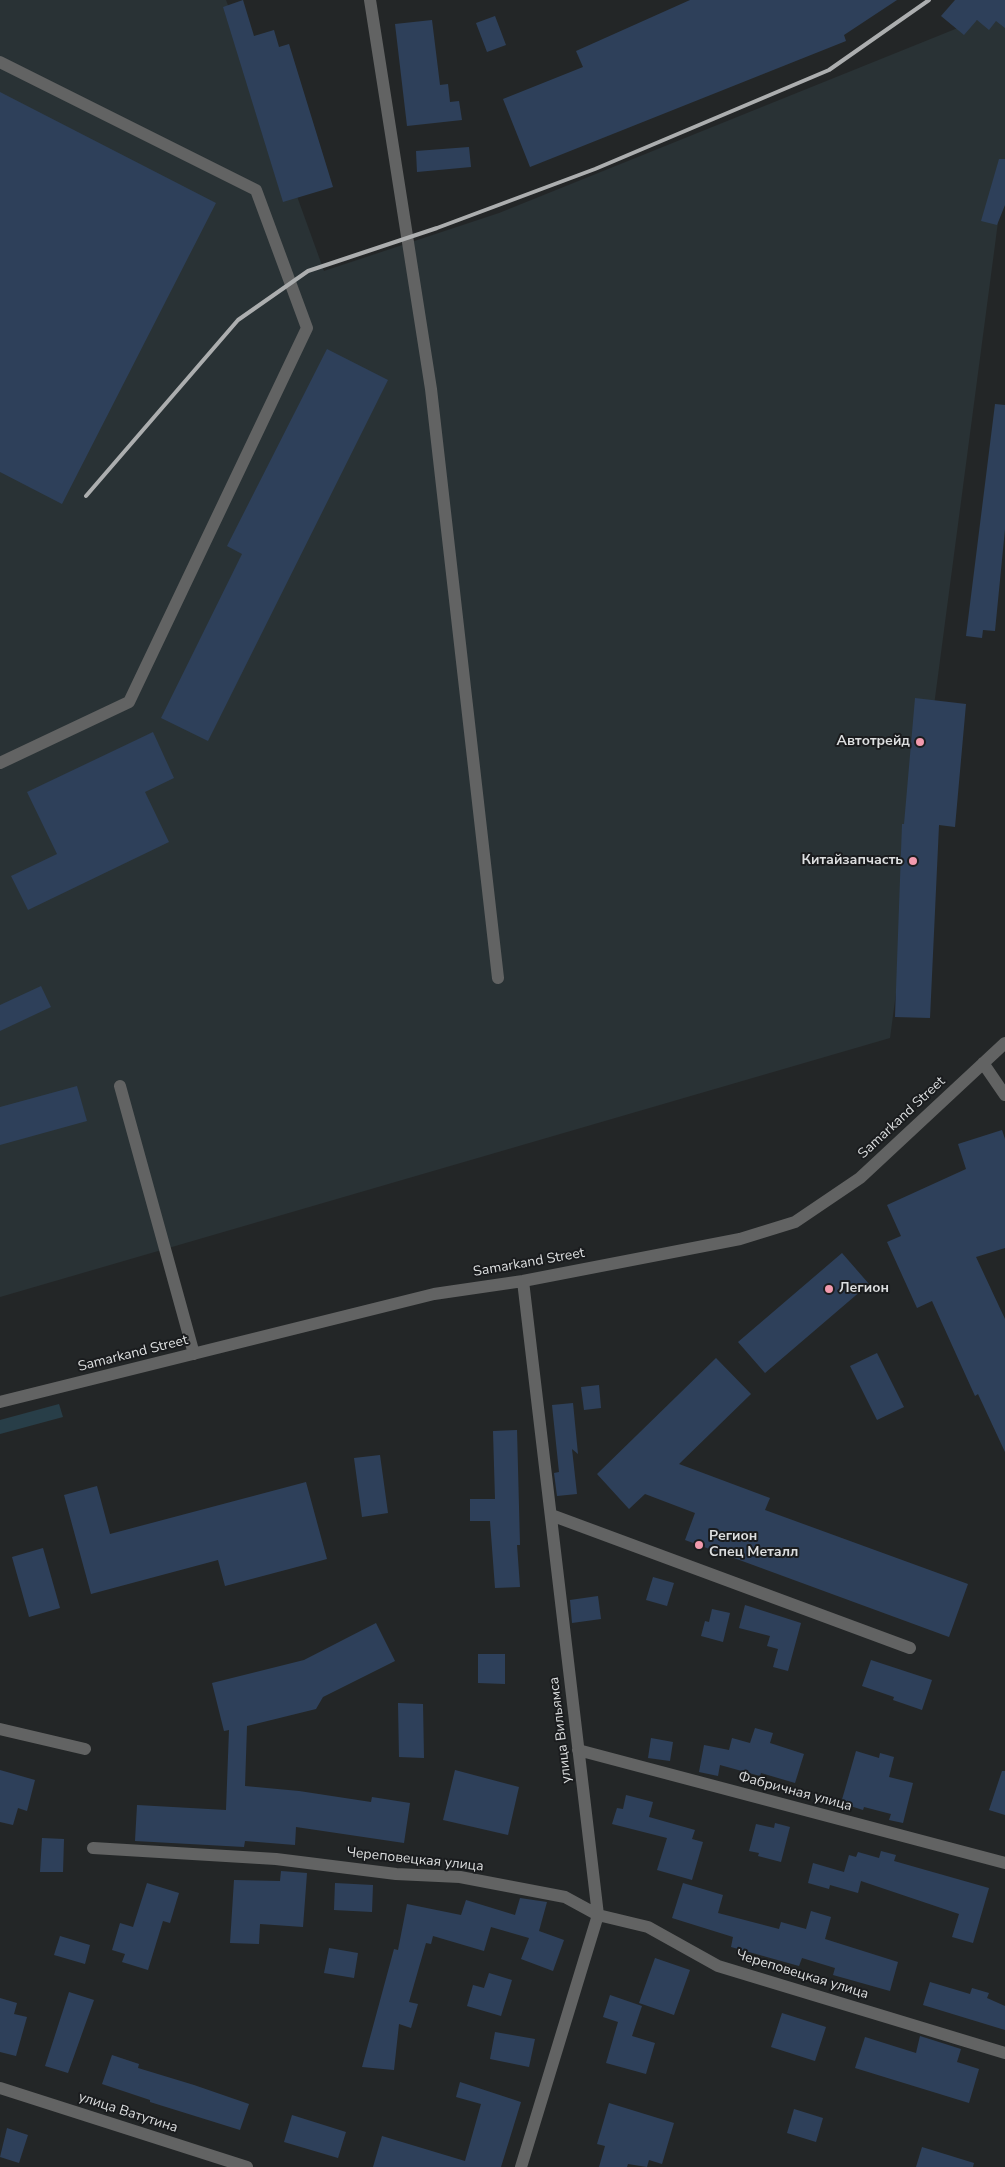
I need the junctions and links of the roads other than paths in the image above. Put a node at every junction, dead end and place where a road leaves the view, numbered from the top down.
1 (370, 0) edge
2 (0, 62) edge
3 (0, 763) edge
4 (498, 978) dead end
5 (1005, 1043) edge
6 (983, 1063) junction
7 (120, 1086) dead end
8 (1005, 1095) edge
9 (523, 1281) junction
10 (194, 1354) junction
11 (0, 1402) edge
12 (551, 1515) junction
13 (910, 1648) dead end
14 (0, 1729) edge
15 (85, 1749) dead end
16 (578, 1750) junction
17 (93, 1848) dead end
18 (1005, 1863) edge
19 (598, 1915) junction
20 (1005, 2053) edge
21 (0, 2088) edge
22 (248, 2167) edge
23 (521, 2167) edge

1 - 4 street
2 - 3 street
5 - 6 street, Samarkand Street
6 - 8 street
6 - 9 street, Samarkand Street
7 - 10 street
9 - 10 street, Samarkand Street
9 - 12 street, улица Вильямса
10 - 11 street, Samarkand Street
12 - 13 street
12 - 16 street, улица Вильямса
14 - 15 street
16 - 18 street, Фабричная улица
16 - 19 street, улица Вильямса
17 - 19 street, Череповецкая улица
19 - 20 street, Череповецкая улица
19 - 23 street, улица Вильямса
21 - 22 street, улица Ватутина

